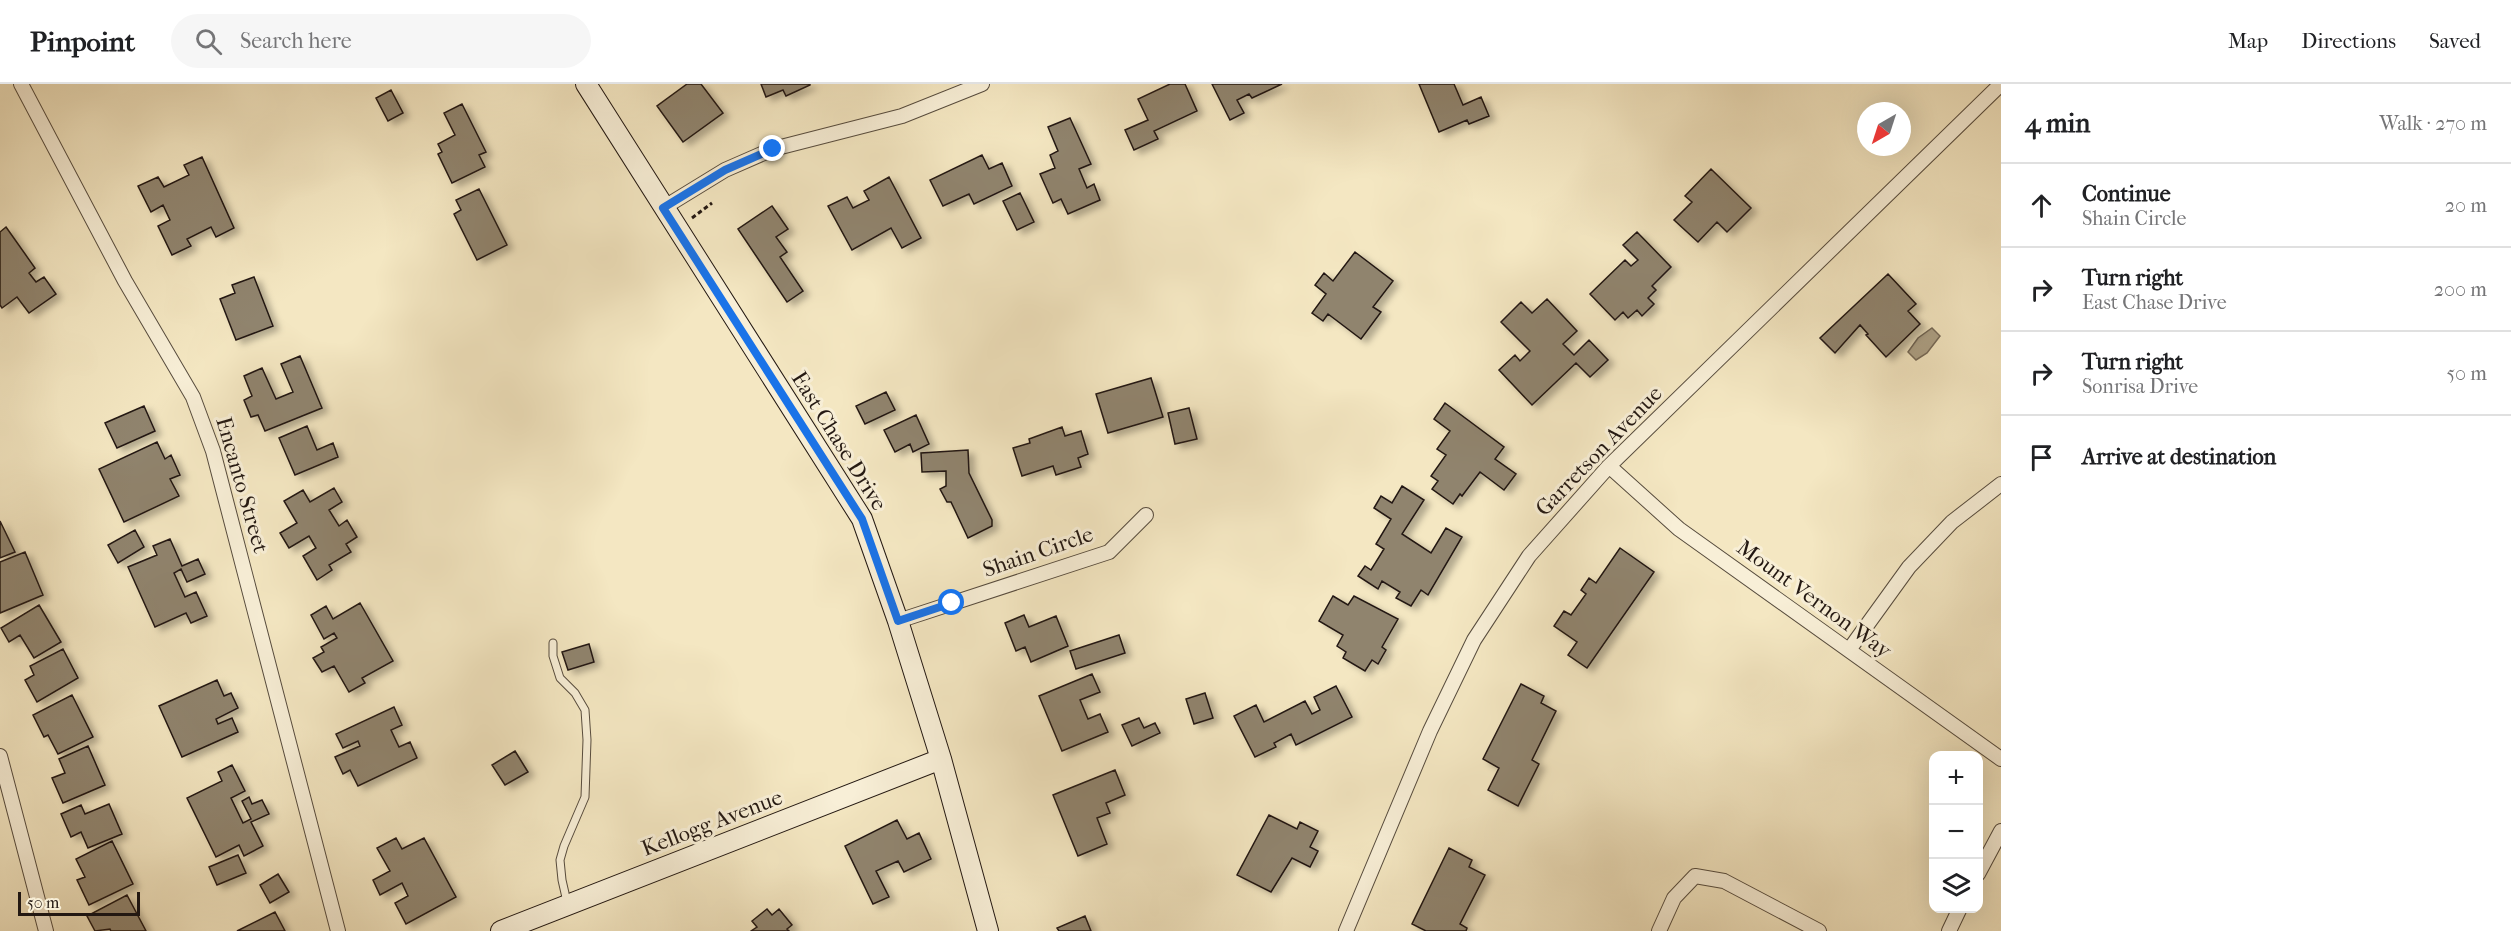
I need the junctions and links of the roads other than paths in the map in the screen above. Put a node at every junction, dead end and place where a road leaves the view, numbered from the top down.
1 (21, 84) edge
2 (586, 84) edge
3 (982, 84) edge
4 (2001, 84) edge
5 (663, 208) junction
6 (1609, 466) junction
7 (2001, 484) edge
8 (1146, 515) dead end
9 (898, 621) junction
10 (553, 643) dead end
11 (1848, 650) junction
12 (0, 756) edge
13 (941, 759) junction
14 (2001, 759) edge
15 (3, 775) edge
16 (2001, 831) edge
17 (1983, 865) edge
18 (568, 905) junction
19 (1958, 913) edge
20 (46, 931) edge
21 (338, 931) edge
22 (501, 931) edge
23 (988, 931) edge
24 (1346, 931) edge
25 (1659, 931) edge
26 (1819, 931) edge
27 (1949, 931) edge

1 - 21 street, Encanto Street
2 - 5 street, East Chase Drive
3 - 5 street
4 - 6 street, Garretson Avenue
5 - 9 street, East Chase Drive
6 - 11 street, Mount Vernon Way
6 - 24 street, Garretson Avenue
7 - 11 street
8 - 9 street, Shain Circle
9 - 13 street, East Chase Drive
10 - 18 lane
11 - 14 street, Mount Vernon Way
12 - 15 street
13 - 18 street, Kellogg Avenue
13 - 23 street, East Chase Drive
15 - 20 street
16 - 17 street
18 - 22 street, Kellogg Avenue
19 - 27 street
25 - 26 street

